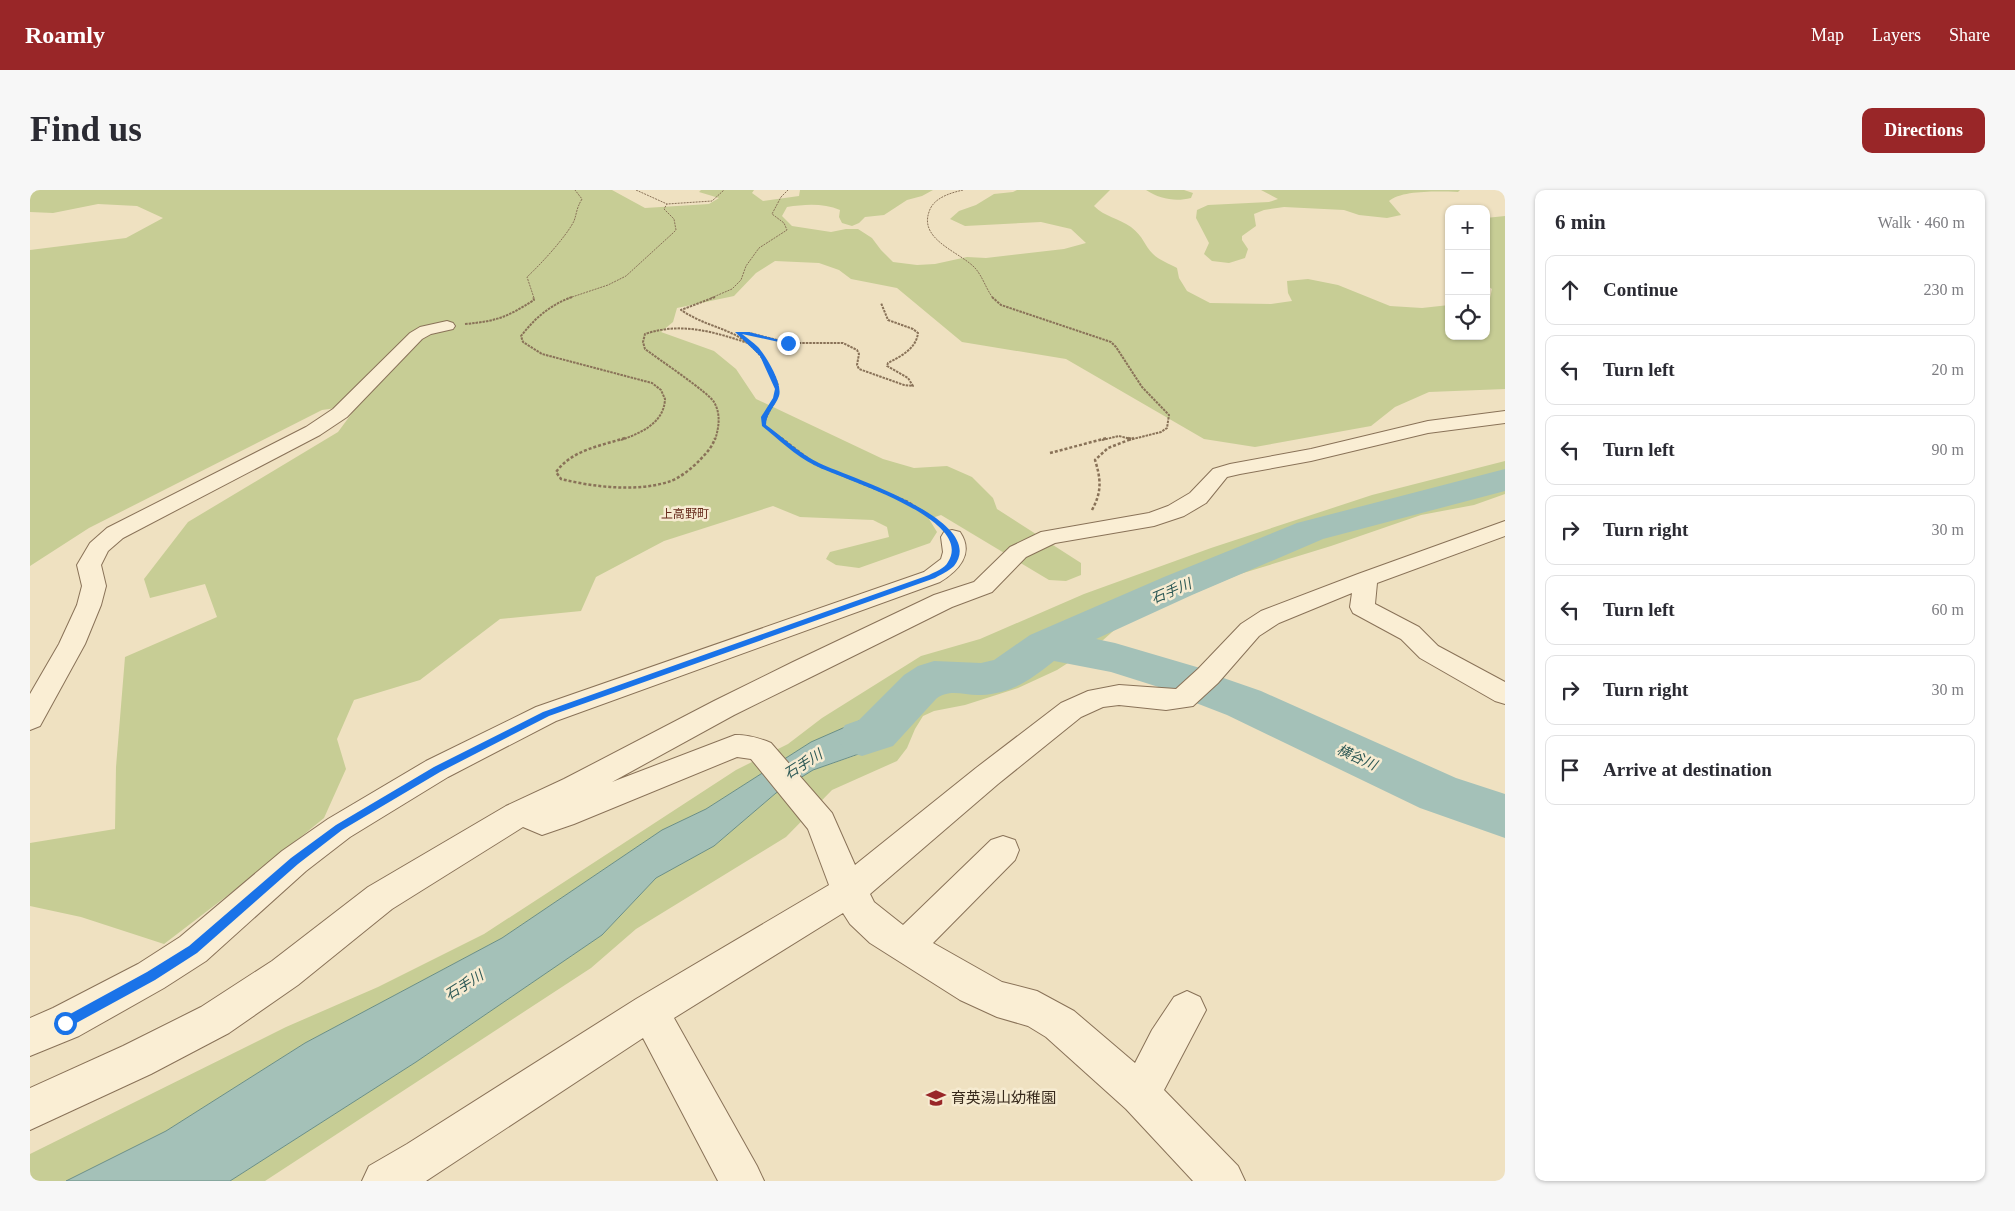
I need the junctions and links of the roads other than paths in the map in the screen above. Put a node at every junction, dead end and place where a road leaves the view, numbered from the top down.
1 (447, 326) road end
2 (1505, 416) edge
3 (1505, 528) edge
4 (952, 537) road end
5 (1366, 578) junction
6 (1304, 603) junction
7 (1362, 607) junction
8 (1505, 694) edge
9 (30, 719) edge
10 (517, 816) junction
11 (1003, 850) dead end
12 (849, 891) junction
13 (906, 946) junction
14 (1187, 1010) dead end
15 (649, 1012) junction
16 (30, 1037) edge
17 (1140, 1095) junction
18 (30, 1110) edge
19 (427, 1170) edge
20 (384, 1181) edge
21 (742, 1181) edge
22 (1223, 1181) edge

1 - 9 street
2 - 10 street
3 - 5 street
4 - 16 street
5 - 6 street
5 - 7 street
6 - 7 street
6 - 12 street
7 - 8 street
10 - 12 street
10 - 18 street
11 - 13 street
12 - 13 street
12 - 15 street
13 - 17 street
14 - 17 street
15 - 19 street
15 - 21 street
17 - 22 street
19 - 20 street

